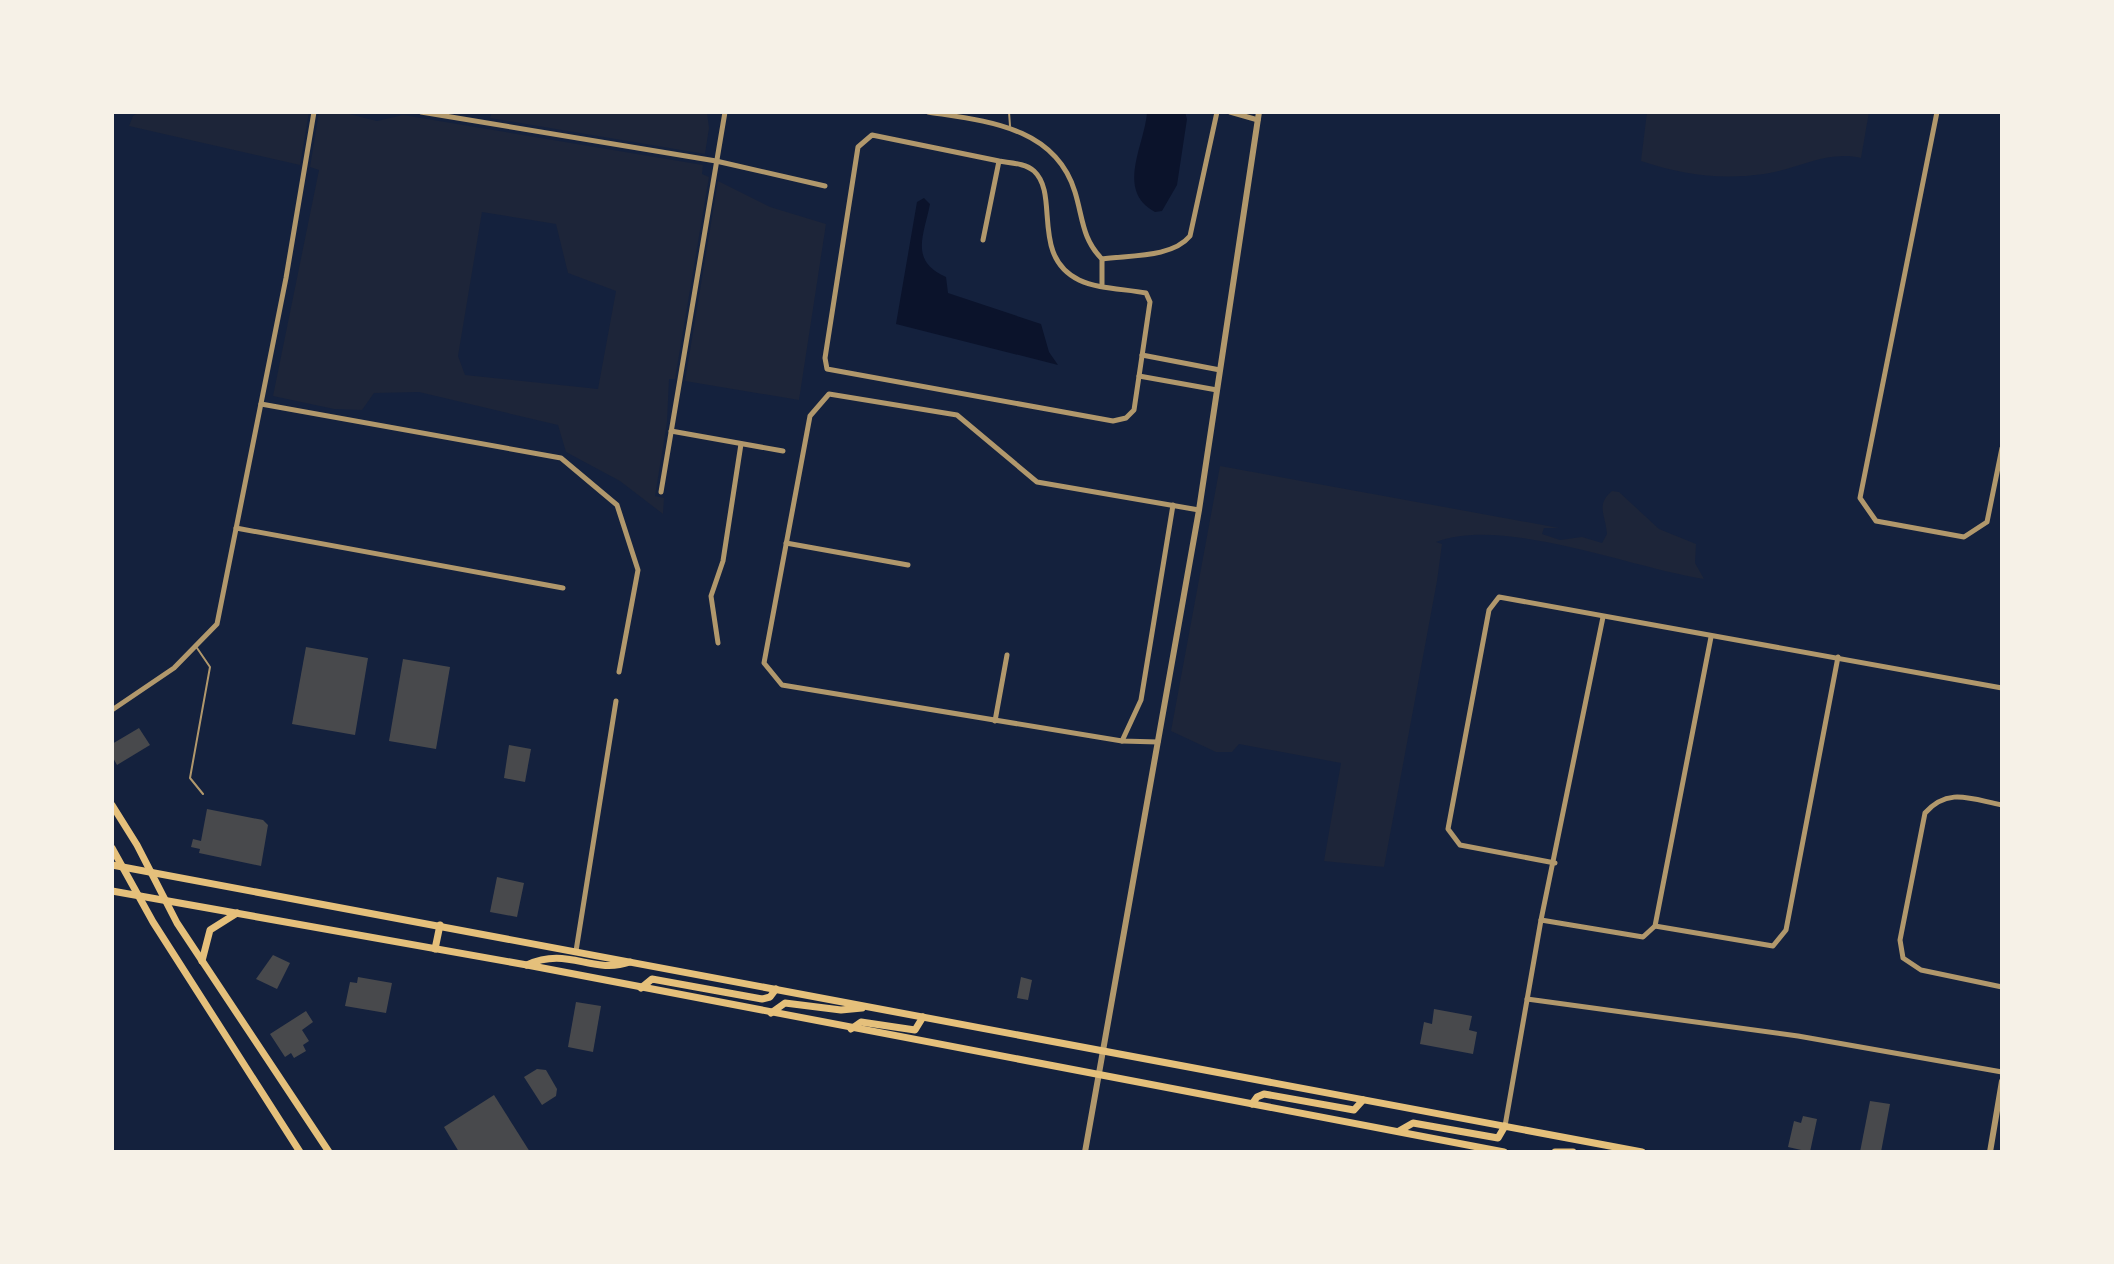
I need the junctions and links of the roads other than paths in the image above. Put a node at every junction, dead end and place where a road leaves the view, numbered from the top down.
1 (314, 112) edge
2 (421, 112) edge
3 (725, 112) edge
4 (928, 112) edge
5 (1009, 112) edge
6 (1217, 112) edge
7 (1230, 112) edge
8 (1937, 112) edge
9 (1259, 116) edge
10 (1010, 126) junction
11 (716, 161) junction
12 (999, 161) junction
13 (825, 186) dead end
14 (983, 240) dead end
15 (1102, 259) junction
16 (1102, 284) junction
17 (1142, 355) junction
18 (1220, 370) junction
19 (1139, 376) junction
20 (1217, 390) junction
21 (261, 404) junction
22 (671, 431) junction
23 (741, 444) junction
24 (2002, 448) edge
25 (783, 451) dead end
26 (661, 492) dead end
27 (1173, 505) junction
28 (1199, 510) junction
29 (236, 528) junction
30 (786, 543) junction
31 (908, 565) dead end
32 (563, 588) dead end
33 (1603, 617) junction
34 (1711, 637) junction
35 (718, 643) dead end
36 (196, 647) junction
37 (1007, 655) dead end
38 (1838, 657) junction
39 (619, 672) dead end
40 (2002, 688) edge
41 (616, 701) dead end
42 (112, 710) edge
43 (995, 721) junction
44 (1122, 741) junction
45 (1158, 742) junction
46 (203, 794) dead end
47 (112, 805) edge
48 (2002, 805) edge
49 (112, 848) edge
50 (1555, 863) junction
51 (112, 865) edge
52 (125, 868) junction
53 (151, 873) junction
54 (112, 891) edge
55 (141, 896) junction
56 (165, 901) junction
57 (237, 913) junction
58 (1541, 920) junction
59 (440, 925) junction
60 (1655, 926) junction
61 (435, 949) junction
62 (576, 951) junction
63 (202, 961) junction
64 (632, 961) junction
65 (527, 965) junction
66 (2002, 987) edge
67 (641, 988) junction
68 (776, 989) junction
69 (1527, 999) junction
70 (869, 1007) junction
71 (771, 1013) junction
72 (923, 1017) junction
73 (851, 1029) junction
74 (1103, 1051) junction
75 (2002, 1072) edge
76 (1099, 1075) junction
77 (2002, 1081) edge
78 (1363, 1100) junction
79 (1252, 1104) junction
80 (1505, 1126) junction
81 (1399, 1131) junction
82 (300, 1152) edge
83 (329, 1152) edge
84 (1085, 1152) edge
85 (1504, 1152) edge
86 (1555, 1152) edge
87 (1573, 1152) edge
88 (1642, 1152) edge
89 (1990, 1152) edge

1 - 21 street
2 - 11 street
3 - 11 street
4 - 10 street
5 - 10 lane
6 - 15 street
7 - 9 street
8 - 24 street
9 - 18 street
10 - 15 street
11 - 13 street
11 - 22 street
12 - 14 street
12 - 16 street
12 - 19 street
15 - 16 street
16 - 17 street
17 - 18 street
17 - 19 street
18 - 20 street
19 - 20 street
20 - 28 street
21 - 29 street
21 - 39 street
22 - 23 street
22 - 26 street
23 - 25 street
23 - 35 street
27 - 28 street
27 - 30 street
27 - 44 street
28 - 45 street
29 - 32 street
29 - 36 street
30 - 31 street
30 - 43 street
33 - 34 street
33 - 50 street
33 - 50 street
34 - 38 street
34 - 60 street
36 - 42 street
36 - 46 lane
37 - 43 street
38 - 40 street
38 - 60 street
41 - 62 street
43 - 44 street
44 - 45 street
45 - 74 street
47 - 53 main road
48 - 66 street
49 - 52 main road
50 - 58 street
51 - 52 main road
52 - 53 main road
52 - 55 main road
53 - 56 main road
53 - 59 main road
54 - 55 main road
55 - 56 main road
55 - 82 main road
56 - 57 main road
56 - 63 main road
57 - 61 main road
57 - 63 main road
58 - 60 street
58 - 69 street
59 - 61 main road
59 - 62 main road
61 - 65 main road
62 - 64 main road
63 - 83 main road
64 - 65 main road
64 - 68 main road
65 - 67 main road
67 - 68 main road
67 - 71 main road
68 - 70 main road
69 - 75 street
69 - 80 street
70 - 71 main road
70 - 72 main road
71 - 73 main road
72 - 73 main road
72 - 74 main road
73 - 76 main road
74 - 76 street
74 - 78 main road
76 - 79 main road
76 - 84 street
77 - 89 street
78 - 79 main road
78 - 80 main road
79 - 81 main road
80 - 81 main road
80 - 88 main road
81 - 85 main road
86 - 87 main road

